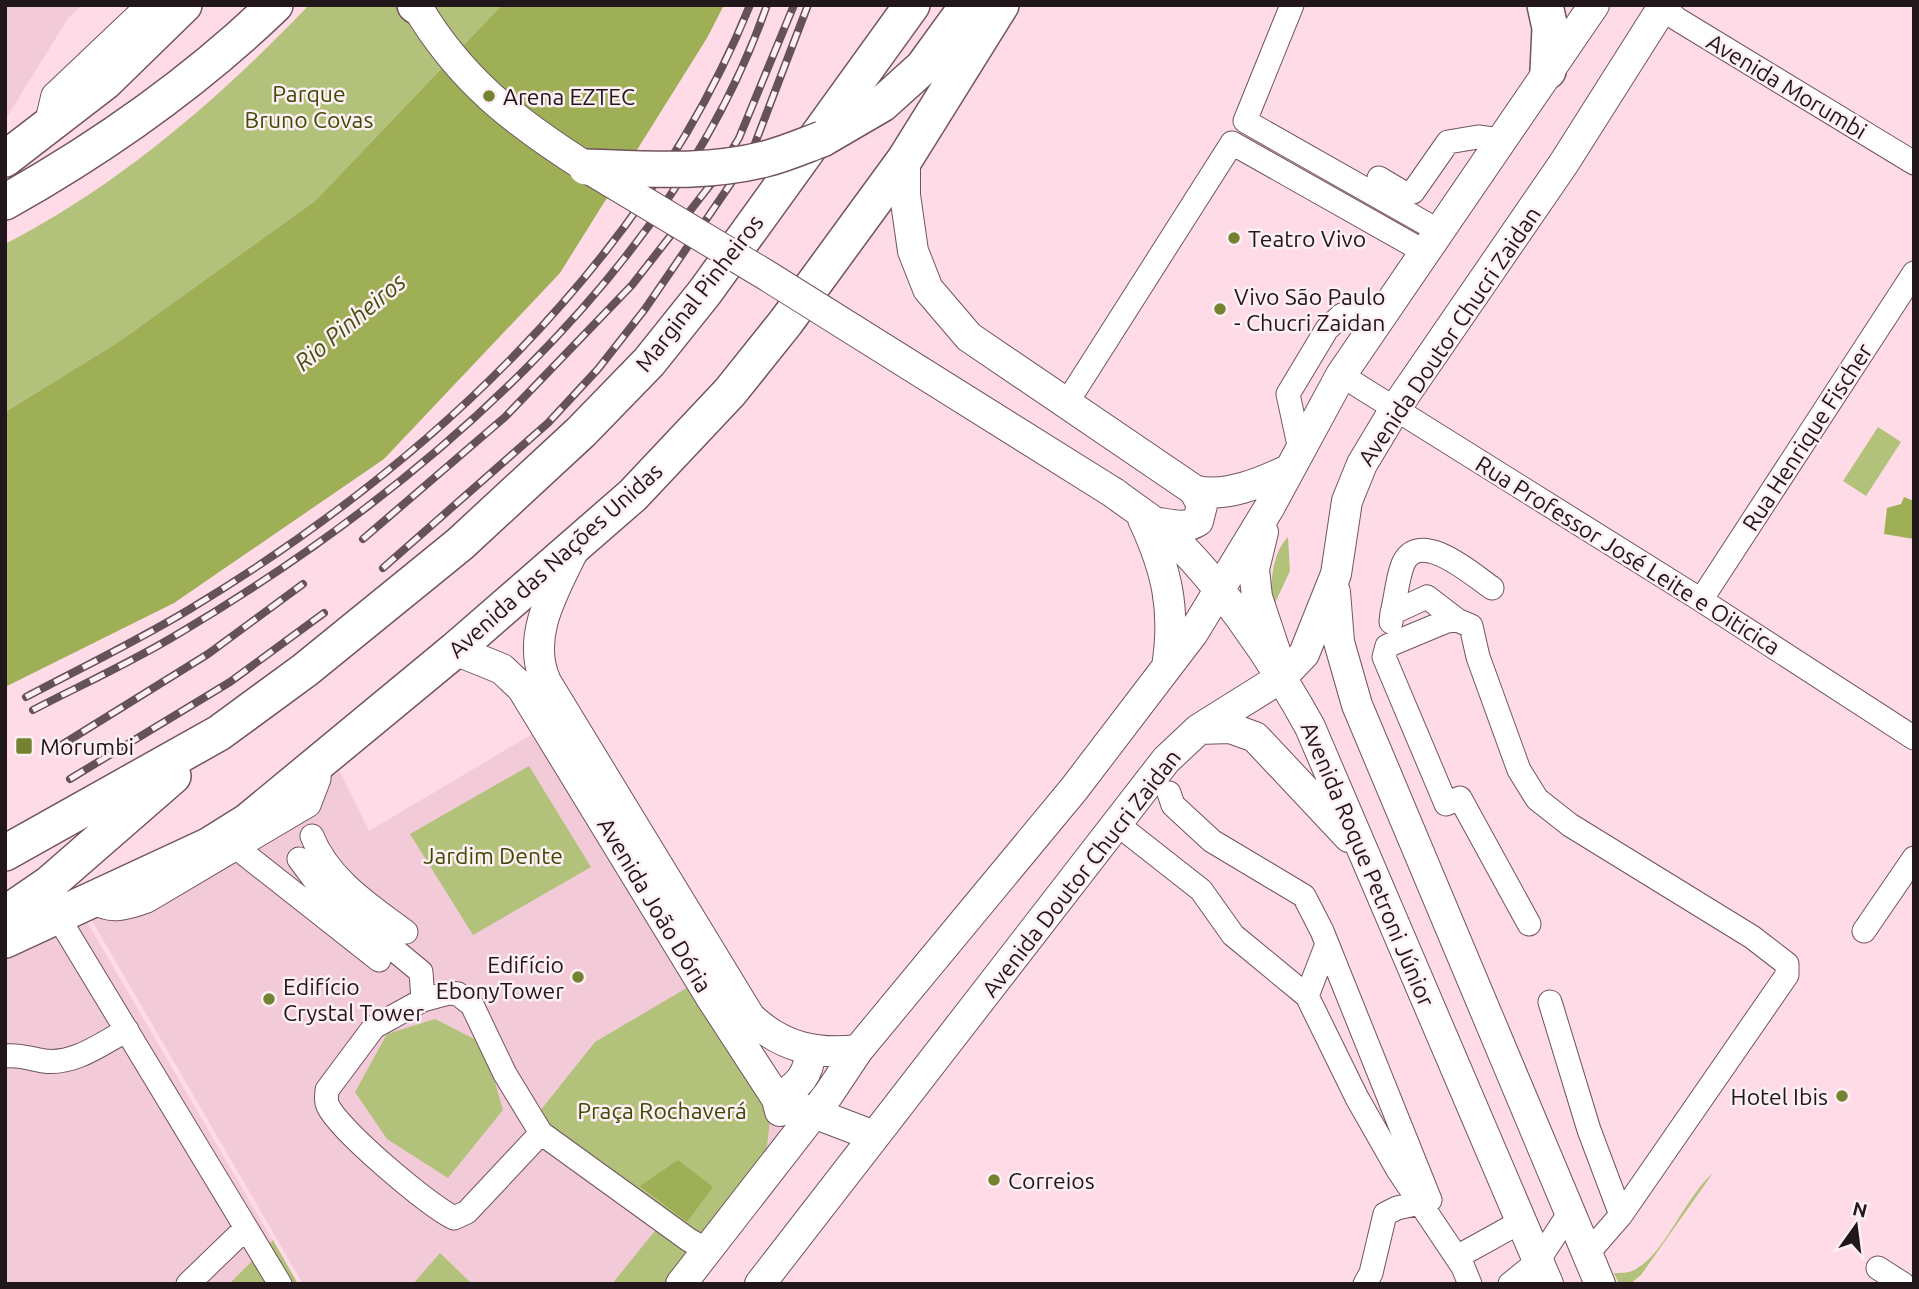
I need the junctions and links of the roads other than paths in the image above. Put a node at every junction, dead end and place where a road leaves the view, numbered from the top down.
1 (149, 5) edge
2 (184, 5) edge
3 (275, 5) edge
4 (416, 5) edge
5 (968, 5) edge
6 (1001, 5) edge
7 (1292, 5) edge
8 (1545, 5) edge
9 (1594, 5) edge
10 (1663, 6) edge
11 (909, 10) edge
12 (1548, 71) junction
13 (1251, 106) junction
14 (45, 129) junction
15 (1501, 140) junction
16 (1910, 153) edge
17 (5, 159) edge
18 (905, 159) junction
19 (586, 167) junction
20 (5, 202) edge
21 (1432, 242) junction
22 (1914, 273) edge
23 (1382, 315) junction
24 (1342, 375) junction
25 (1066, 404) junction
26 (1395, 409) junction
27 (1295, 460) junction
28 (1194, 490) junction
29 (1269, 508) junction
30 (1147, 517) junction
31 (575, 547) junction
32 (1336, 574) junction
33 (1492, 588) dead end
34 (1218, 591) junction
35 (1701, 600) junction
36 (1392, 613) junction
37 (1457, 621) junction
38 (1387, 646) junction
39 (455, 650) junction
40 (1166, 669) junction
41 (1282, 677) junction
42 (1199, 729) junction
43 (219, 733) junction
44 (1914, 738) edge
45 (320, 761) junction
46 (1169, 793) dead end
47 (309, 805) junction
48 (1117, 824) junction
49 (312, 836) junction
50 (237, 848) junction
51 (5, 853) edge
52 (1364, 853) junction
53 (1914, 858) edge
54 (299, 859) junction
55 (267, 869) junction
56 (93, 901) junction
57 (5, 914) edge
58 (58, 917) junction
59 (1529, 924) dead end
60 (1864, 931) dead end
61 (406, 932) dead end
62 (5, 940) edge
63 (1327, 944) junction
64 (379, 960) dead end
65 (1307, 996) junction
66 (423, 1000) junction
67 (1550, 1002) dead end
68 (127, 1030) junction
69 (810, 1050) junction
70 (858, 1050) junction
71 (5, 1056) edge
72 (777, 1098) junction
73 (815, 1112) junction
74 (541, 1133) junction
75 (874, 1136) junction
76 (778, 1160) junction
77 (1420, 1203) junction
78 (1570, 1212) junction
79 (1621, 1215) junction
80 (1522, 1221) junction
81 (247, 1228) junction
82 (708, 1250) junction
83 (1452, 1251) junction
84 (1588, 1253) junction
85 (1878, 1268) dead end
86 (1543, 1273) edge
87 (686, 1281) edge
88 (188, 1284) edge
89 (280, 1284) edge
90 (760, 1284) edge
91 (1365, 1284) edge
92 (1470, 1284) edge
93 (1510, 1284) edge
94 (1600, 1284) edge
95 (1903, 1284) edge

1 - 14 street
2 - 14 highway
3 - 20 highway
4 - 19 main road, Avenida Roque Petroni Júnior
5 - 19 highway, bridge
6 - 18 highway, Avenida das Nações Unidas
7 - 13 street
8 - 12 highway
9 - 12 main road
10 - 16 street, Avenida Morumbi
10 - 26 main road, Avenida Doutor Chucri Zaidan
11 - 43 highway, Marginal Pinheiros
12 - 15 main road
13 - 15 street
13 - 21 street
14 - 17 highway
15 - 21 main road
18 - 25 main road
18 - 31 highway, Avenida das Nações Unidas
19 - 30 main road, Avenida Roque Petroni Júnior, bridge
21 - 23 main road
21 - 25 street
22 - 35 street, Rua Henrique Fischer
23 - 24 main road
23 - 27 street
24 - 26 street, Rua Professor José Leite e Oiticica
24 - 27 main road
25 - 28 main road
26 - 32 main road, Avenida Doutor Chucri Zaidan
26 - 35 street, Rua Professor José Leite e Oiticica
27 - 28 main road
27 - 29 main road
28 - 30 main road
29 - 34 main road
29 - 41 main road
30 - 34 main road, Avenida Roque Petroni Júnior
30 - 40 main road
31 - 39 highway, Avenida das Nações Unidas
31 - 69 main road, Avenida João Dória
32 - 41 main road, Avenida Doutor Chucri Zaidan
32 - 78 main road
33 - 36 street
34 - 40 main road
34 - 41 main road, Avenida Roque Petroni Júnior
35 - 44 street, Rua Professor José Leite e Oiticica
36 - 37 street
36 - 38 street
37 - 38 street
37 - 79 street
38 - 59 street
39 - 45 highway, Avenida das Nações Unidas
39 - 72 main road, Avenida João Dória
40 - 70 main road
41 - 42 main road, Avenida Doutor Chucri Zaidan
41 - 52 main road, Avenida Roque Petroni Júnior
42 - 48 main road, Avenida Doutor Chucri Zaidan
42 - 52 main road
43 - 51 highway
43 - 57 highway
45 - 47 street
45 - 56 highway, Avenida das Nações Unidas
46 - 63 street
47 - 49 street
47 - 50 street
48 - 65 street
48 - 75 main road, Avenida Doutor Chucri Zaidan
49 - 54 street
49 - 61 street
50 - 55 street
50 - 56 street
52 - 80 main road, Avenida Roque Petroni Júnior
53 - 60 street
54 - 55 street
54 - 66 street
55 - 64 street
56 - 58 highway, Avenida das Nações Unidas
58 - 62 highway, Avenida das Nações Unidas
58 - 68 street
63 - 65 street
63 - 83 street
65 - 77 street
66 - 74 street
66 - 74 street
67 - 79 street
68 - 71 street
68 - 81 street
69 - 70 main road, Avenida João Dória
69 - 72 main road
70 - 73 main road
72 - 73 main road
72 - 76 main road
73 - 75 main road
73 - 76 main road
74 - 82 street
75 - 90 main road, Avenida Doutor Chucri Zaidan
76 - 82 main road
77 - 83 street
77 - 91 street
78 - 84 main road
78 - 86 street
79 - 84 street
80 - 83 street
80 - 86 main road, Avenida Roque Petroni Júnior
81 - 88 street
81 - 89 street
82 - 87 main road
83 - 92 street
84 - 94 main road
85 - 95 street
86 - 93 street

